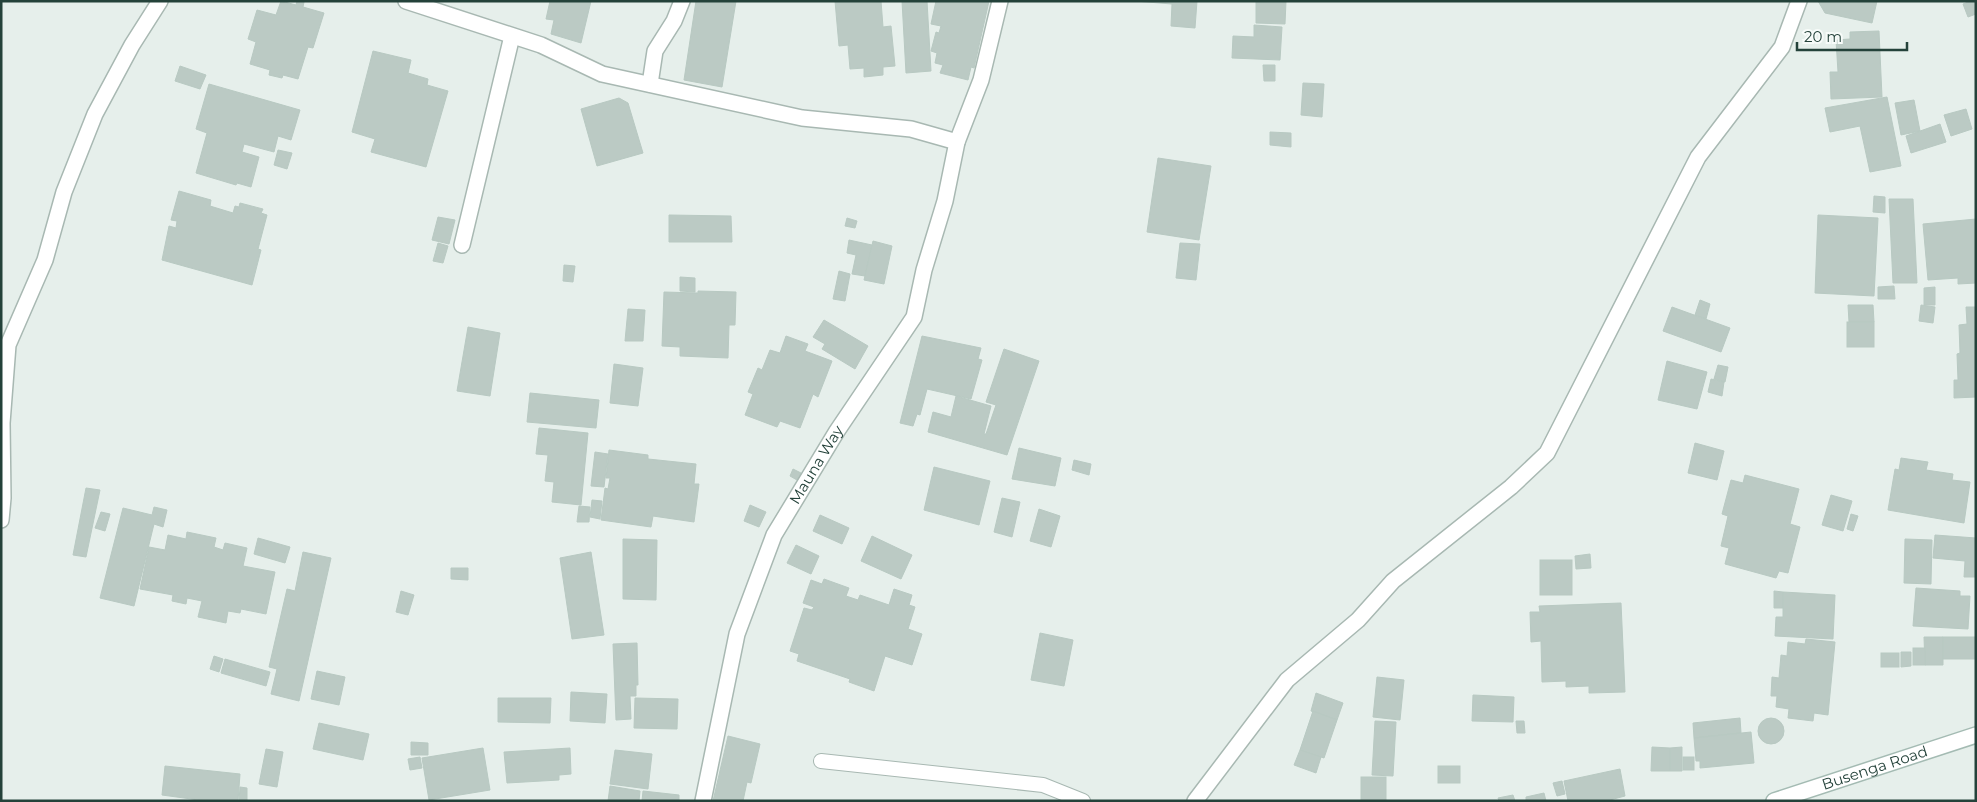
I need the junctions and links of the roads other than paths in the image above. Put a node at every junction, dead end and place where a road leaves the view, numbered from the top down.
1 (160, 1) edge
2 (406, 1) edge
3 (682, 1) edge
4 (1000, 1) edge
5 (1799, 1) edge
6 (512, 36) junction
7 (650, 84) junction
8 (957, 142) junction
9 (462, 245) dead end
10 (1, 520) edge
11 (1976, 735) edge
12 (821, 761) dead end
13 (703, 801) edge
14 (1083, 801) edge
15 (1195, 801) edge
16 (1774, 801) edge

1 - 10 street
2 - 6 street
3 - 7 street
4 - 8 street, Mauna Way
5 - 15 street
6 - 7 street
6 - 9 street
7 - 8 street
8 - 13 street, Mauna Way
11 - 16 street, Busenga Road
12 - 14 lane

